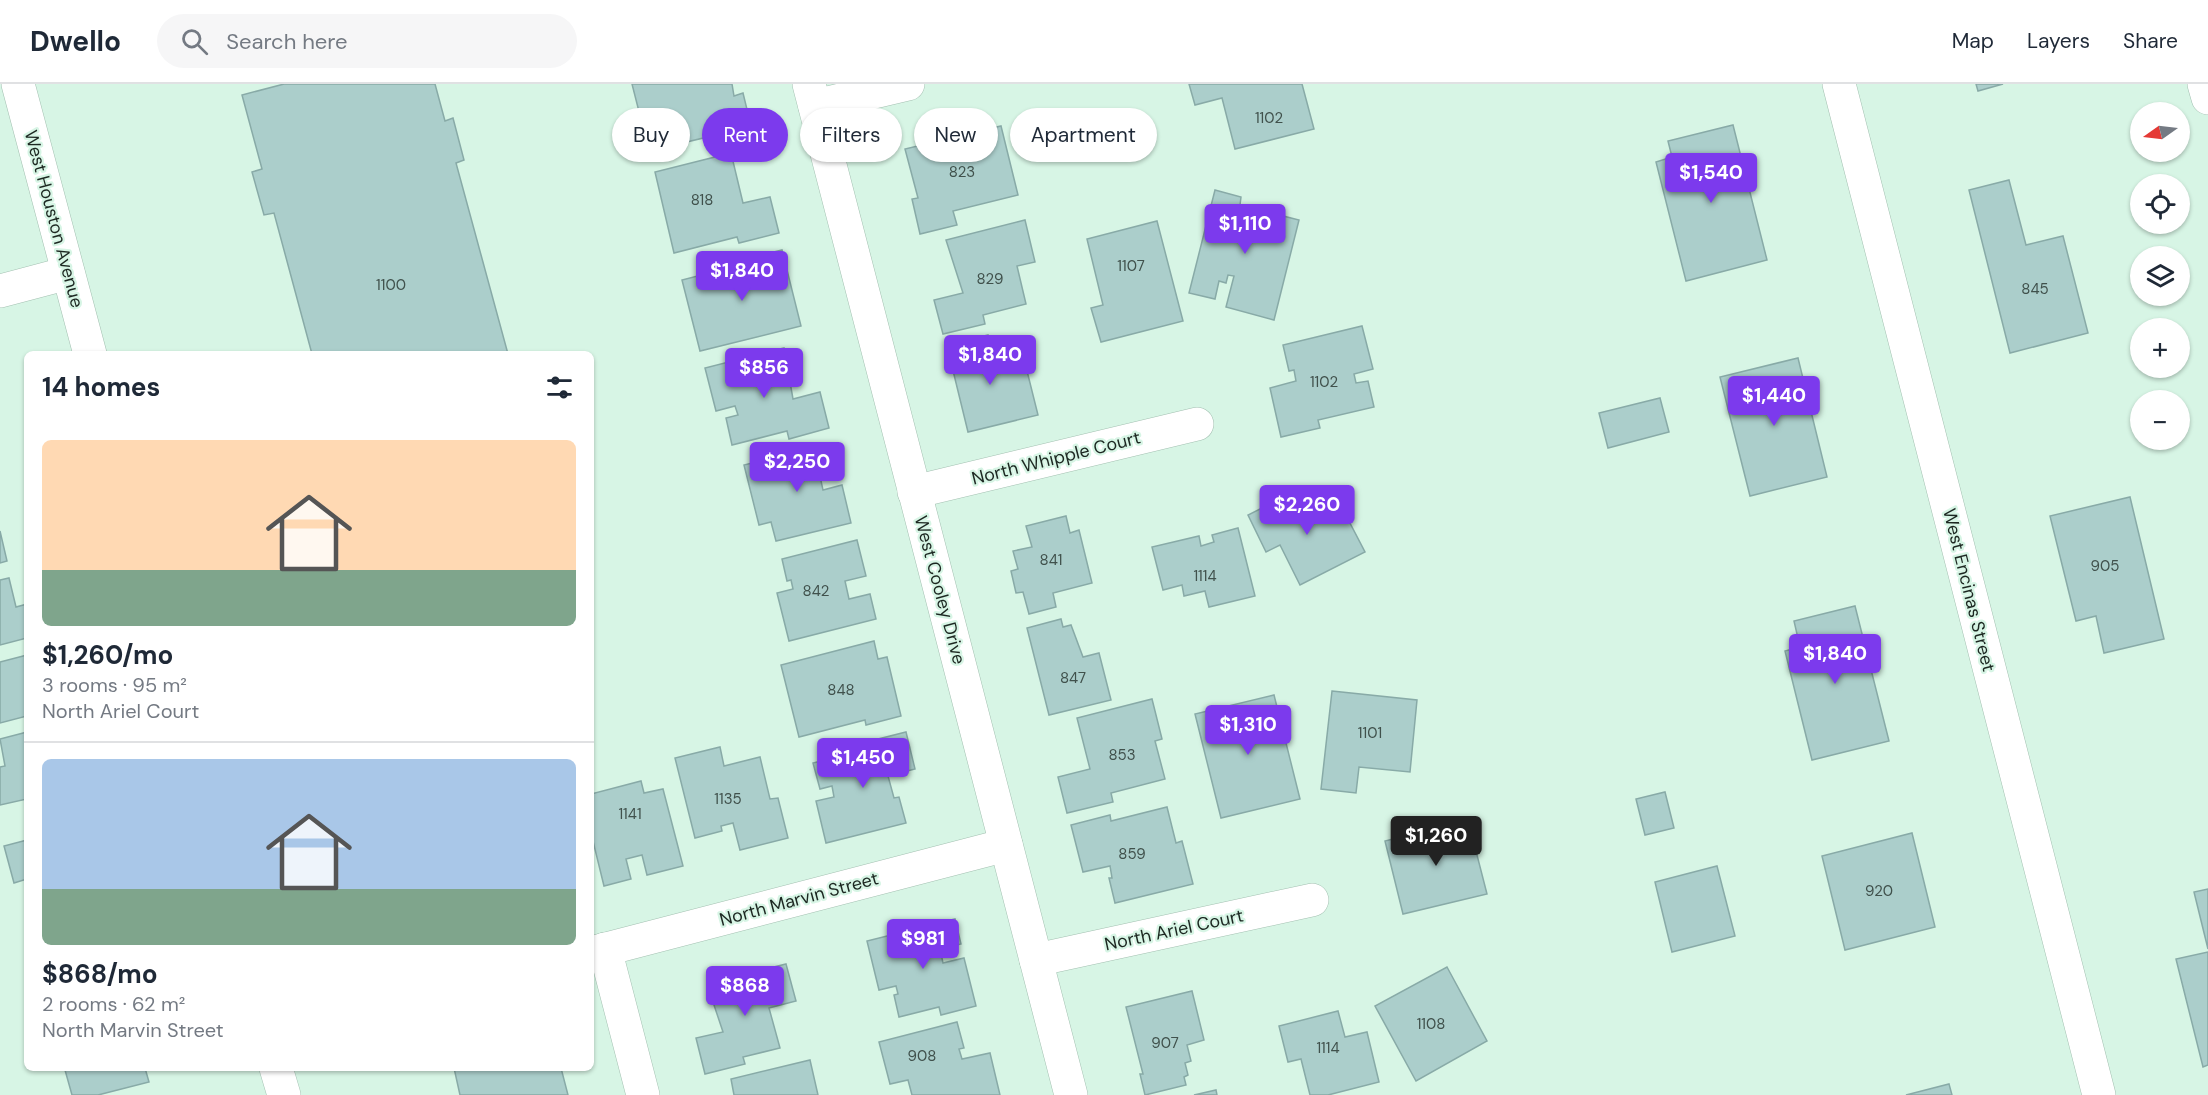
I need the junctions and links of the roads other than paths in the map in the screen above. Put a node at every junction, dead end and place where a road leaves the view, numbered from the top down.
1 (18, 84) edge
2 (908, 84) edge
3 (1839, 84) edge
4 (2204, 84) edge
5 (812, 95) edge
6 (2208, 98) edge
7 (68, 273) junction
8 (0, 291) edge
9 (89, 351) edge
10 (1197, 424) dead end
11 (914, 492) junction
12 (1006, 845) junction
13 (1312, 900) dead end
14 (598, 951) edge
15 (1036, 960) junction
16 (277, 1071) edge
17 (284, 1095) edge
18 (643, 1095) edge
19 (1071, 1095) edge
20 (2099, 1095) edge

1 - 7 street, West Houston Avenue
2 - 5 street
3 - 20 street, West Encinas Street
4 - 6 street
5 - 11 street, West Cooley Drive
7 - 8 street
7 - 9 street, West Houston Avenue
10 - 11 street, North Whipple Court
11 - 12 street, West Cooley Drive
12 - 14 street, North Marvin Street
12 - 15 street, West Cooley Drive
13 - 15 street, North Ariel Court
14 - 18 street
15 - 19 street, West Cooley Drive
16 - 17 street

